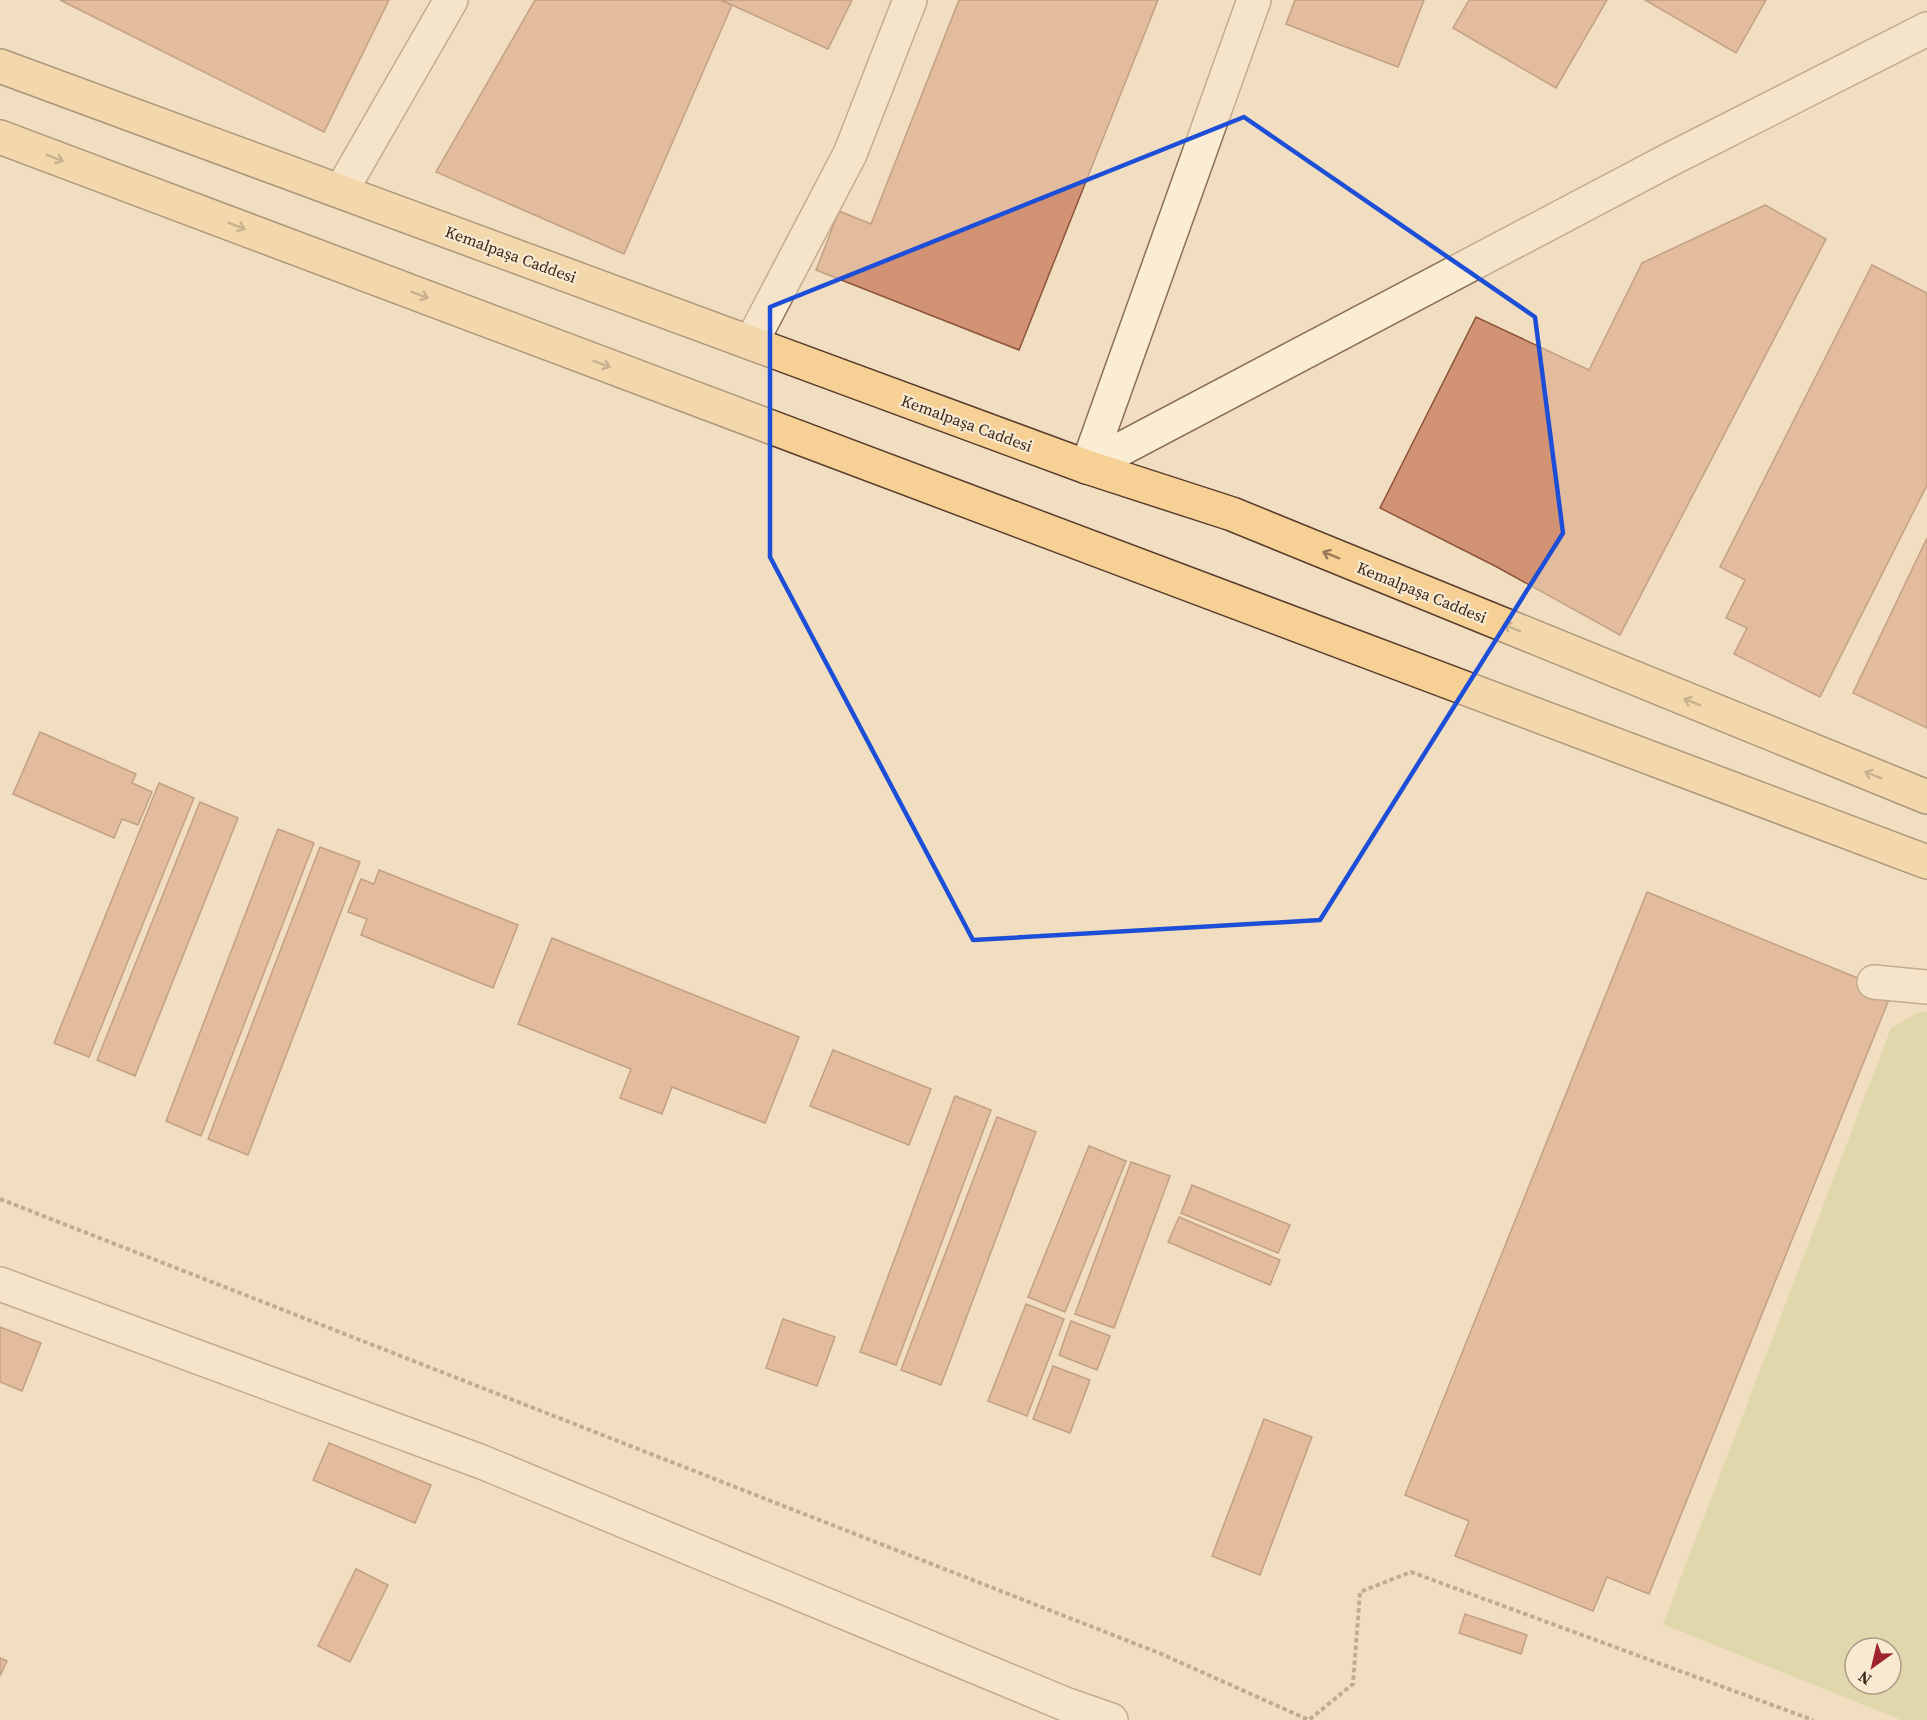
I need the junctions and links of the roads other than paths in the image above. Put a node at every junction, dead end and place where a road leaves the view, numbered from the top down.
1 (451, 0) edge
2 (910, 0) edge
3 (1254, 0) edge
4 (1927, 29) edge
5 (0, 66) edge
6 (0, 137) edge
7 (341, 191) junction
8 (751, 343) junction
9 (1087, 467) junction
10 (1927, 797) edge
11 (1927, 862) edge
12 (1874, 982) dead end
13 (1927, 987) edge
14 (0, 1284) edge
15 (1111, 1720) edge

1 - 7 street
2 - 8 street
3 - 9 street
4 - 9 street
5 - 7 main road, Kemalpaşa Caddesi
6 -> 11 main road
7 - 8 main road, Kemalpaşa Caddesi
8 - 9 main road, Kemalpaşa Caddesi
10 -> 9 main road, Kemalpaşa Caddesi
12 - 13 street
14 - 15 street

